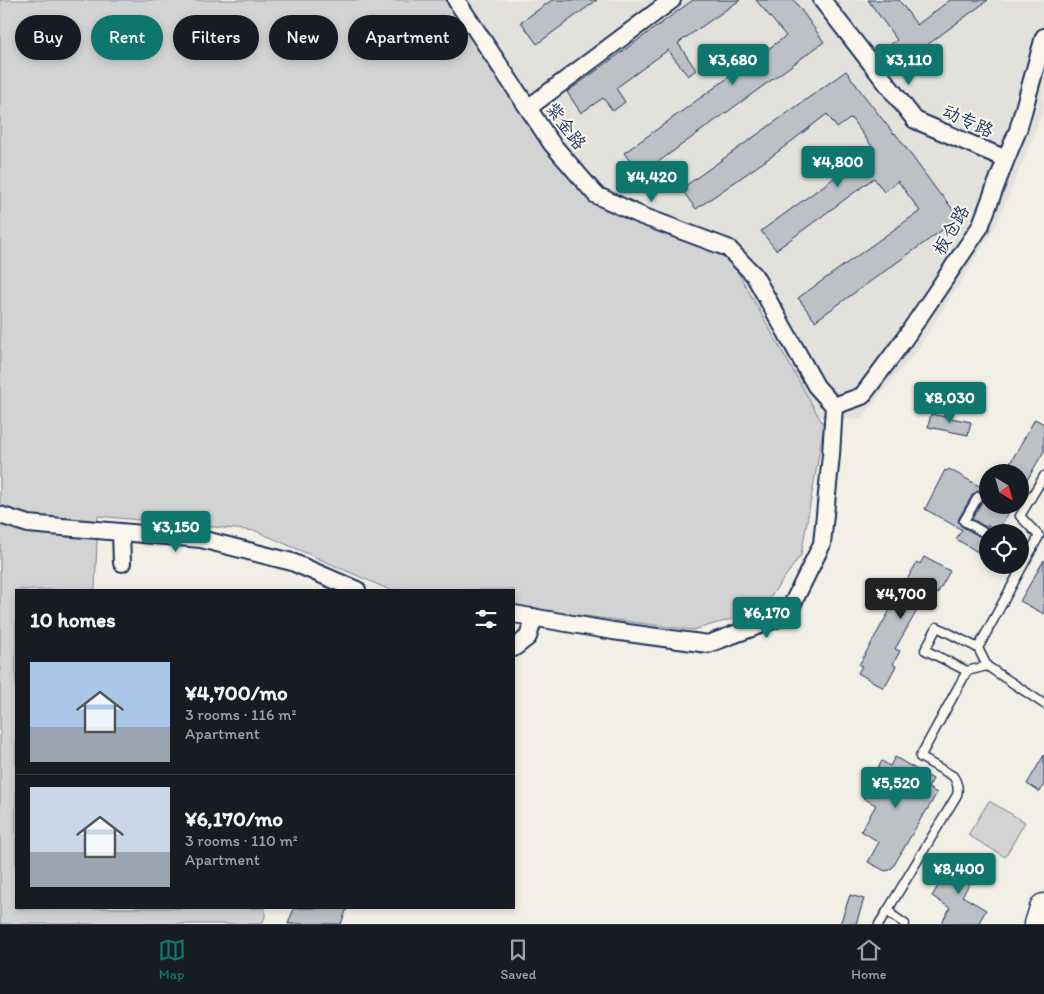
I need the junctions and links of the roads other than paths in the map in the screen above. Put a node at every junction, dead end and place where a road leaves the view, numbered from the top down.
1 (456, 0) edge
2 (672, 0) edge
3 (822, 0) edge
4 (1044, 37) edge
5 (528, 108) junction
6 (1006, 159) junction
7 (834, 406) junction
8 (1044, 476) edge
9 (978, 497) dead end
10 (0, 515) edge
11 (979, 530) edge
12 (121, 532) junction
13 (1041, 536) edge
14 (1029, 550) edge
15 (122, 563) dead end
16 (1015, 574) edge
17 (355, 589) edge
18 (515, 614) edge
19 (534, 617) junction
20 (515, 647) edge
21 (978, 648) junction
22 (987, 666) junction
23 (967, 671) junction
24 (1044, 704) edge
25 (889, 908) junction
26 (1044, 908) edge
27 (879, 924) edge
28 (905, 924) edge
29 (1038, 924) edge

1 - 5 street, 紫金路
2 - 5 street
3 - 6 street, 动专路
4 - 6 street, 板仓路
5 - 7 street, 紫金路
6 - 7 street, 板仓路
7 - 19 street
8 - 13 lane
9 - 11 lane
10 - 12 street
12 - 15 street
12 - 17 street
13 - 14 lane
16 - 21 lane
18 - 19 street
19 - 20 street
21 - 22 lane
21 - 23 lane
22 - 23 lane
22 - 24 lane
23 - 25 lane
25 - 27 lane
25 - 28 lane
26 - 29 highway

